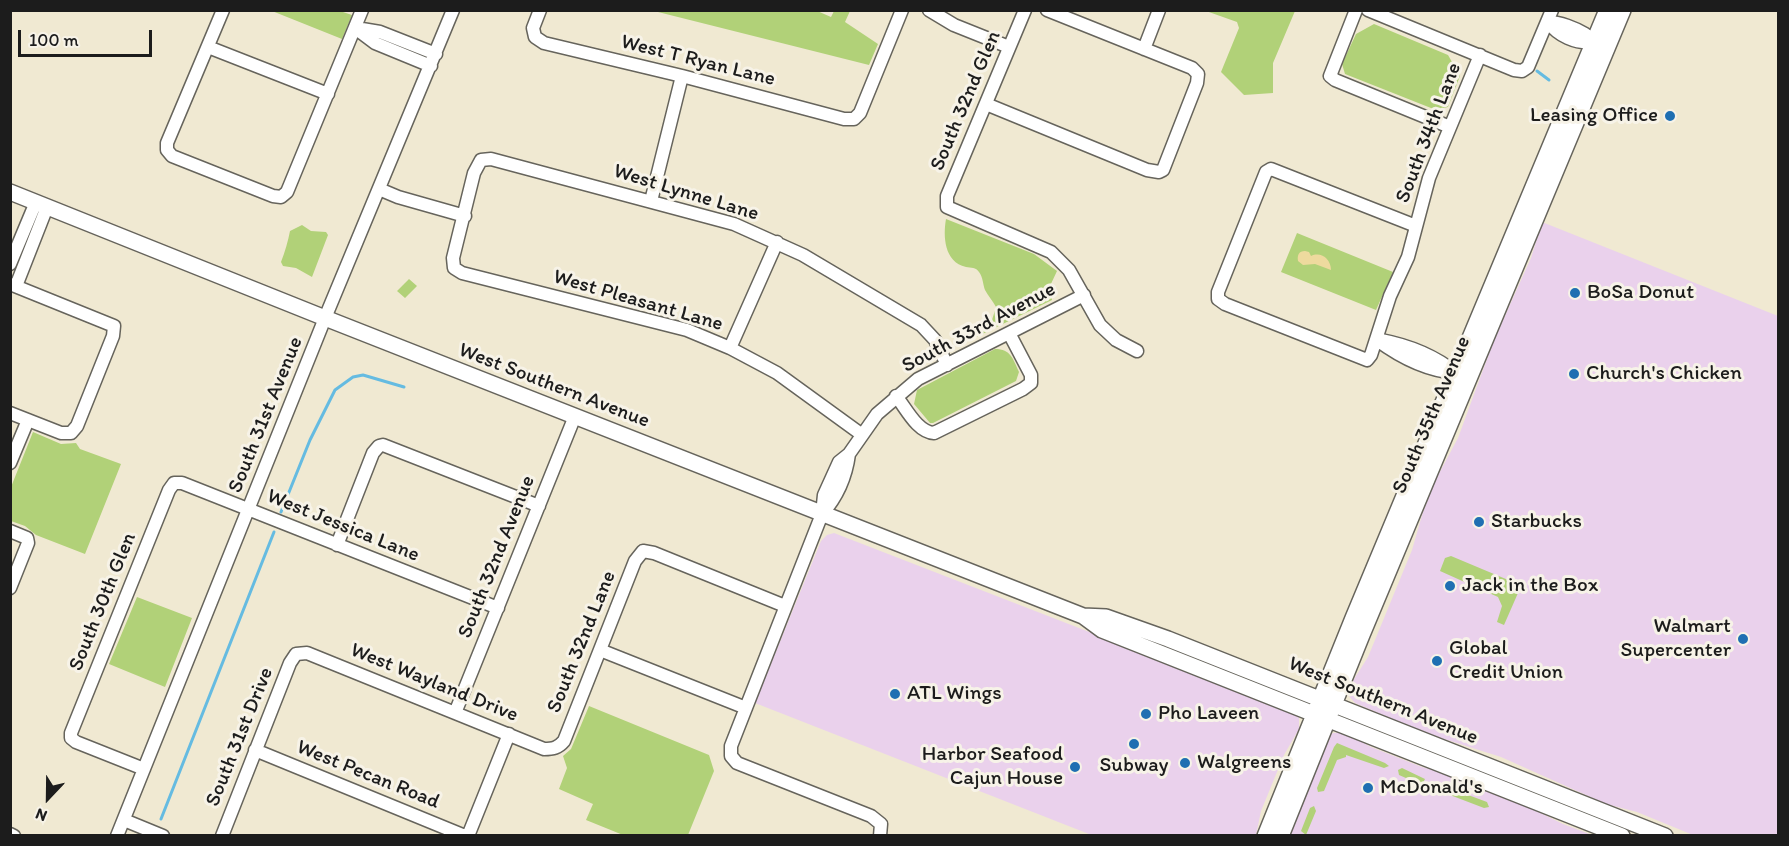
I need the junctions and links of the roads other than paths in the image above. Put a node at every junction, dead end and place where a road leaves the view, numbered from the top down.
1 (223, 10) edge
2 (363, 10) edge
3 (453, 10) edge
4 (540, 10) edge
5 (902, 10) edge
6 (929, 10) edge
7 (1025, 10) edge
8 (1047, 10) edge
9 (1159, 10) edge
10 (1356, 10) edge
11 (1368, 10) edge
12 (1606, 10) edge
13 (1623, 10) edge
14 (1550, 16) edge
15 (355, 28) junction
16 (1600, 45) junction
17 (208, 47) junction
18 (1009, 47) junction
19 (1144, 49) junction
20 (1480, 55) junction
21 (433, 60) junction
22 (682, 76) junction
23 (328, 94) junction
24 (986, 104) junction
25 (1450, 126) junction
26 (379, 189) junction
27 (10, 192) edge
28 (651, 201) junction
29 (41, 204) junction
30 (465, 216) junction
31 (1416, 226) junction
32 (777, 242) junction
33 (10, 264) edge
34 (13, 285) edge
35 (1084, 295) junction
36 (325, 318) junction
37 (1009, 333) junction
38 (1377, 340) junction
39 (730, 348) junction
40 (1137, 351) dead end
41 (947, 365) junction
42 (1456, 373) junction
43 (896, 396) junction
44 (10, 413) edge
45 (575, 416) junction
46 (28, 420) junction
47 (861, 434) junction
48 (10, 463) edge
49 (1426, 464) junction
50 (174, 483) joint
51 (539, 506) junction
52 (249, 510) junction
53 (822, 514) junction
54 (10, 531) edge
55 (338, 545) junction
56 (10, 588) edge
57 (785, 606) junction
58 (498, 608) junction
59 (1083, 616) junction
60 (600, 650) junction
61 (296, 654) joint
62 (1320, 698) junction
63 (1335, 703) junction
64 (746, 708) junction
65 (455, 713) junction
66 (1322, 715) junction
67 (508, 734) junction
68 (557, 748) joint
69 (255, 750) junction
70 (144, 769) junction
71 (124, 820) junction
72 (880, 830) edge
73 (117, 836) edge
74 (163, 836) edge
75 (222, 836) edge
76 (466, 836) edge
77 (1265, 836) edge
78 (1281, 836) edge
79 (1622, 836) edge
80 (1665, 836) edge

1 - 17 street
2 - 15 street
3 - 21 street, South 31st Avenue
4 - 22 street, West T Ryan Lane
5 - 22 street, West T Ryan Lane
6 - 18 street
7 - 18 street, South 32nd Glen
8 - 19 street
9 - 19 street
10 - 25 street
11 - 20 street
12 - 16 main road, South 35th Avenue
13 - 16 main road, South 35th Avenue
14 - 16 street
14 - 20 street
15 - 21 street
15 - 23 street
16 - 42 main road, South 35th Avenue
16 - 49 main road, South 35th Avenue
17 - 23 street
17 - 23 street
18 - 24 street, South 32nd Glen
19 - 24 street
20 - 25 street, South 34th Lane
21 - 26 street, South 31st Avenue
22 - 28 street
24 - 35 street, South 32nd Glen
25 - 31 street, South 34th Lane
26 - 30 street
26 - 36 street, South 31st Avenue
27 - 29 main road, West Southern Avenue
28 - 30 street, West Lynne Lane
28 - 32 street, West Lynne Lane
29 - 33 street
29 - 34 street
29 - 36 main road, West Southern Avenue
30 - 39 street, West Pleasant Lane
31 - 38 street, South 34th Lane
31 - 38 street, South 34th Lane
32 - 39 street
32 - 41 street, West Lynne Lane
34 - 46 street
35 - 37 street, South 33rd Avenue
35 - 40 street
36 - 45 main road, West Southern Avenue
36 - 52 street, South 31st Avenue
37 - 41 street, South 33rd Avenue
37 - 43 street
38 - 42 street
39 - 47 street, West Pleasant Lane
41 - 43 street, South 33rd Avenue
42 - 49 main road, South 35th Avenue
43 - 47 street, South 33rd Avenue
44 - 46 street
45 - 51 street, South 32nd Avenue
45 - 53 main road, West Southern Avenue
46 - 48 street
47 - 53 street, South 33rd Avenue
49 - 62 main road, South 35th Avenue
49 - 63 main road, South 35th Avenue
50 - 52 street, West Jessica Lane
50 - 70 street, South 30th Glen
51 - 55 street
51 - 58 street, South 32nd Avenue
52 - 55 street, West Jessica Lane
52 - 70 street, South 31st Avenue
53 - 57 street, South 33rd Avenue
53 - 59 main road, West Southern Avenue
54 - 56 street
55 - 58 street, West Jessica Lane
57 - 60 street, South 32nd Lane
57 - 64 street, South 33rd Avenue
58 - 65 street, South 32nd Avenue
59 - 62 main road, West Southern Avenue
59 - 66 main road, West Southern Avenue
60 - 64 street
60 - 68 street, South 32nd Lane
61 - 65 street, West Wayland Drive
61 - 69 street, South 31st Drive
62 - 63 main road, West Southern Avenue
62 - 66 main road, South 35th Avenue
63 - 66 main road, South 35th Avenue
63 - 80 main road, West Southern Avenue
64 - 72 street, South 33rd Avenue
65 - 67 street, West Wayland Drive
66 - 77 main road, South 35th Avenue
66 - 78 main road, South 35th Avenue
66 - 79 main road, West Southern Avenue
67 - 68 street, West Wayland Drive
67 - 76 street
69 - 75 street, South 31st Drive
69 - 76 street, West Pecan Road
70 - 71 street, South 31st Avenue
71 - 73 street, South 31st Avenue
71 - 74 street

